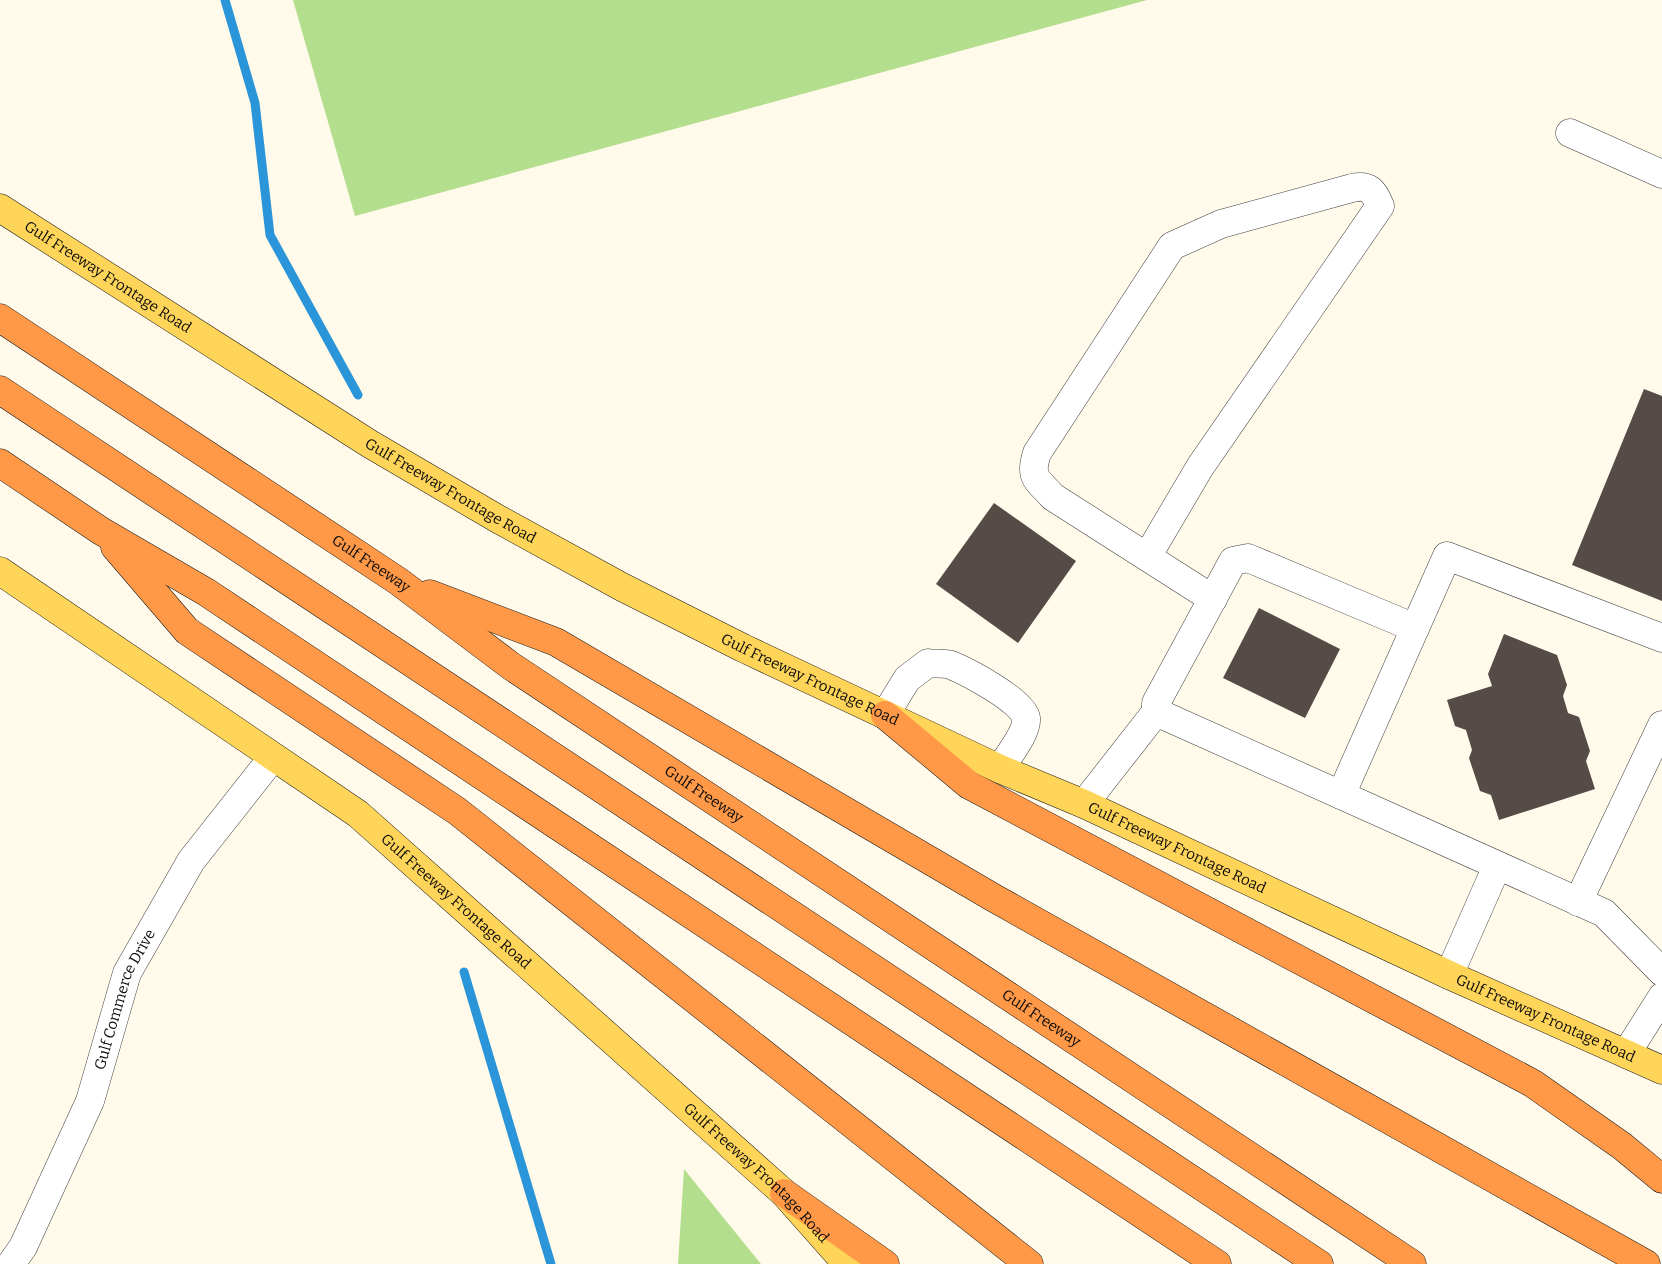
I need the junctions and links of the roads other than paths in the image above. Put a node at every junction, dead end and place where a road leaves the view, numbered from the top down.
1 (1570, 133) dead end
2 (1662, 174) edge
3 (0, 200) edge
4 (0, 208) edge
5 (23, 224) junction
6 (0, 318) edge
7 (0, 390) edge
8 (0, 463) edge
9 (101, 531) junction
10 (1147, 557) junction
11 (0, 571) edge
12 (398, 581) junction
13 (1213, 599) junction
14 (1415, 628) junction
15 (1662, 638) edge
16 (1156, 712) junction
17 (884, 716) junction
18 (1662, 725) edge
19 (273, 757) junction
20 (1000, 769) junction
21 (1652, 771) edge
22 (1342, 796) junction
23 (1084, 804) junction
24 (1498, 866) junction
25 (1578, 902) junction
26 (1662, 972) edge
27 (1449, 975) junction
28 (1662, 997) edge
29 (1626, 1054) junction
30 (1662, 1070) edge
31 (1662, 1179) edge
32 (784, 1193) junction
33 (11, 1264) edge
34 (847, 1264) edge
35 (885, 1264) edge
36 (1029, 1264) edge
37 (1217, 1264) edge
38 (1319, 1264) edge
39 (1412, 1264) edge
40 (1646, 1264) edge

1 - 2 street
3 - 5 main road
4 - 5 main road, Gulf Freeway Frontage Road
5 - 17 main road, Gulf Freeway Frontage Road
6 - 12 highway, Gulf Freeway
7 - 38 highway
8 - 9 highway
9 - 36 highway
9 - 37 highway
10 - 10 street
10 - 13 street
11 - 19 main road, Gulf Freeway Frontage Road
12 - 39 highway, Gulf Freeway
12 - 40 highway
13 - 14 street
13 - 16 street
14 - 15 street
14 - 22 street
16 - 22 street
16 - 23 street
17 - 20 main road, Gulf Freeway Frontage Road
17 - 20 street
17 - 31 highway
18 - 21 street
19 - 32 main road, Gulf Freeway Frontage Road
19 - 33 street, Gulf Commerce Drive
20 - 23 main road, Gulf Freeway Frontage Road
21 - 25 street
22 - 24 street
23 - 27 main road, Gulf Freeway Frontage Road
24 - 25 street
24 - 27 street
25 - 26 street
27 - 29 main road, Gulf Freeway Frontage Road
28 - 29 street
29 - 30 main road, Gulf Freeway Frontage Road
32 - 34 main road, Gulf Freeway Frontage Road
32 - 35 highway

